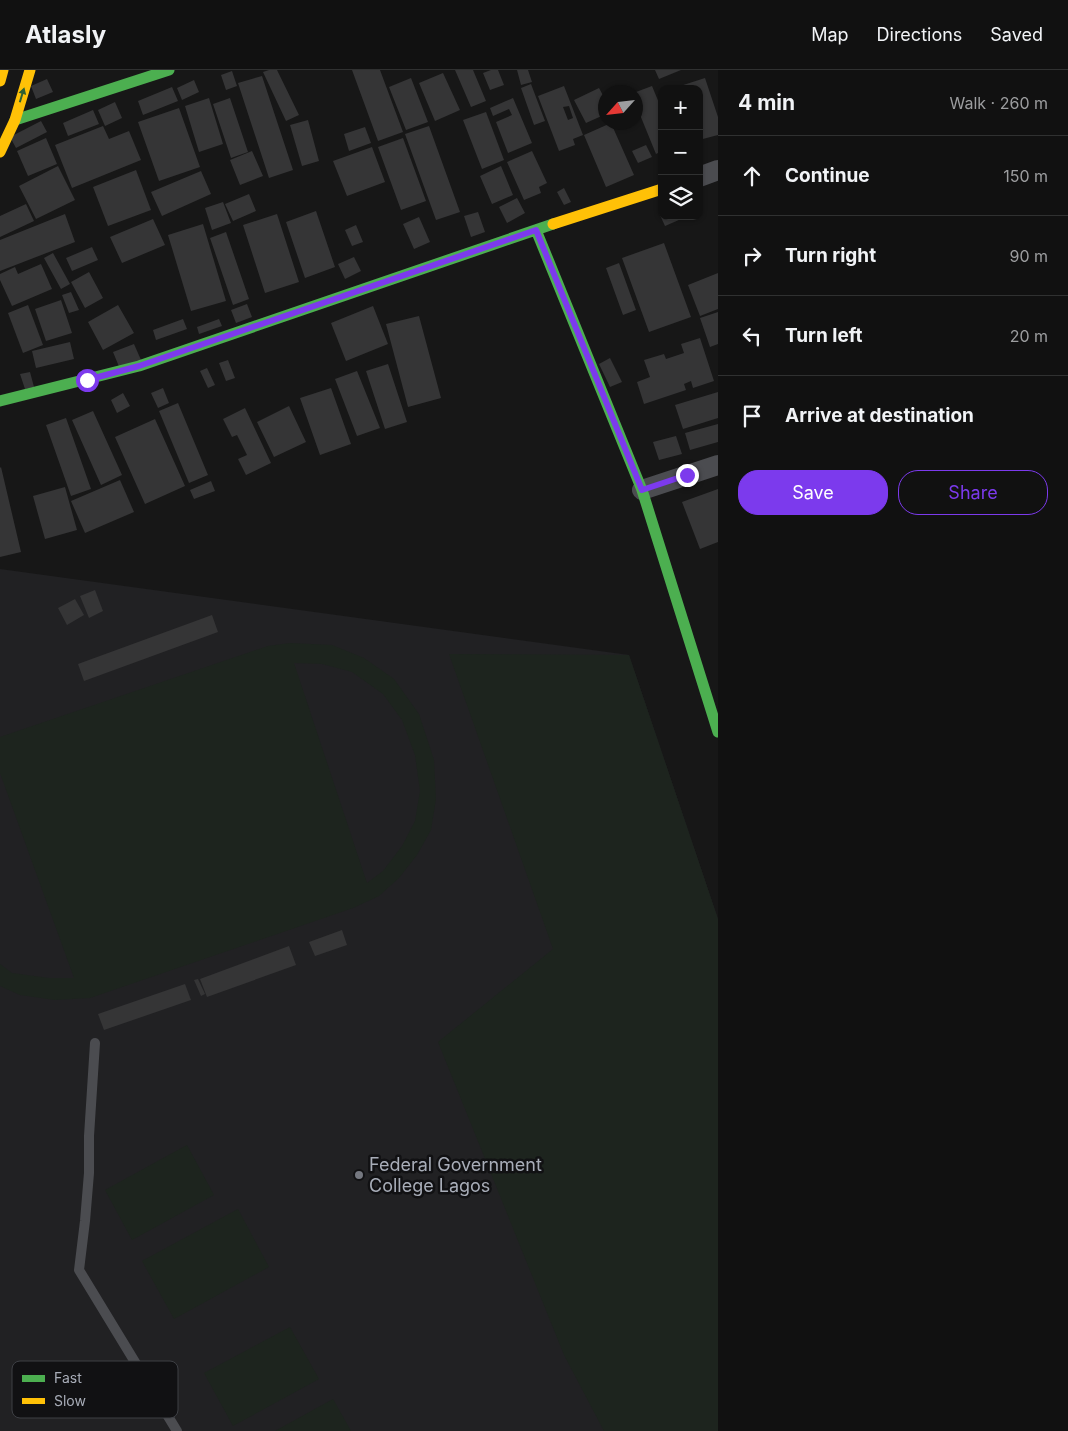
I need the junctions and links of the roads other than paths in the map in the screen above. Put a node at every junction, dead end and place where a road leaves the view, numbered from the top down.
1 (4, 70) edge
2 (30, 70) edge
3 (169, 70) edge
4 (0, 81) edge
5 (15, 120) junction
6 (0, 152) edge
7 (718, 170) edge
8 (703, 176) edge
9 (658, 190) edge
10 (536, 230) junction
11 (0, 401) edge
12 (718, 465) edge
13 (642, 490) junction
14 (718, 732) edge
15 (95, 1043) dead end
16 (134, 1361) edge
17 (169, 1418) edge
18 (177, 1431) edge

1 - 4 street
5 -> 2 street
3 - 5 street
5 - 6 street
7 - 8 street
9 - 10 street
10 - 11 street
10 - 13 street
12 - 13 street
13 - 14 street
15 - 16 lane
17 - 18 lane

